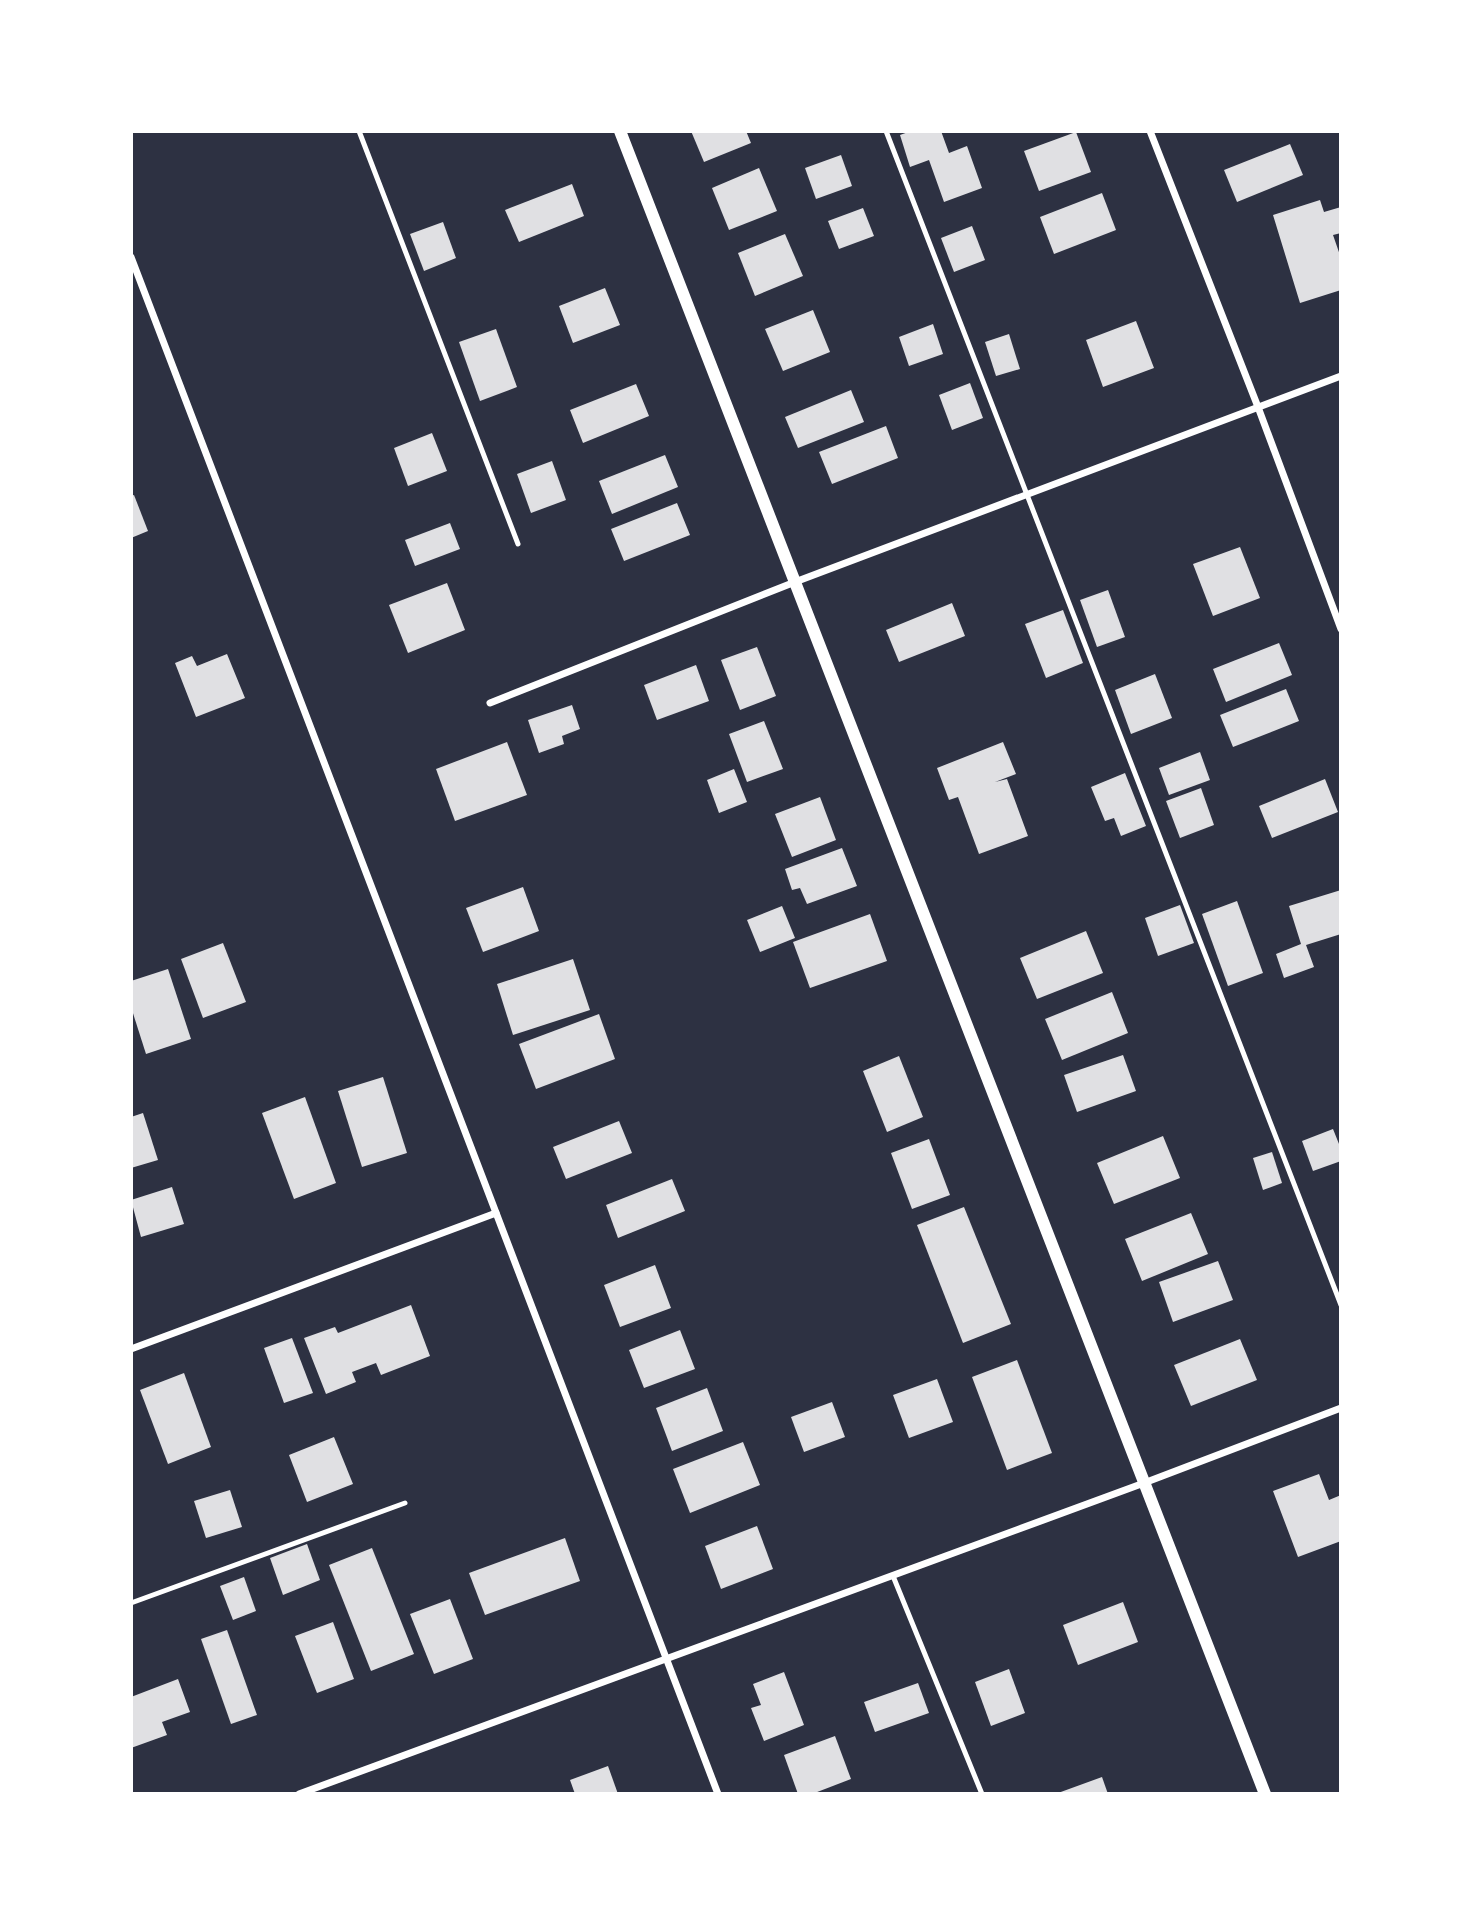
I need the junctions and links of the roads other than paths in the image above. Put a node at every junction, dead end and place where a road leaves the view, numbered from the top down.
1 (359, 131) edge
2 (620, 131) edge
3 (886, 131) edge
4 (1150, 131) edge
5 (131, 257) edge
6 (1341, 376) edge
7 (1258, 407) junction
8 (1027, 496) junction
9 (517, 544) dead end
10 (795, 582) junction
11 (1341, 629) edge
12 (490, 703) dead end
13 (496, 1213) junction
14 (1341, 1306) edge
15 (131, 1349) edge
16 (1341, 1408) edge
17 (1144, 1483) junction
18 (405, 1503) dead end
19 (893, 1576) junction
20 (131, 1603) edge
21 (666, 1659) junction
22 (299, 1794) edge
23 (718, 1794) edge
24 (982, 1794) edge
25 (1265, 1794) edge

1 - 9 lane
2 - 10 street
3 - 8 lane
4 - 7 street
5 - 13 street
6 - 7 street
7 - 8 street
7 - 11 street
8 - 10 street
8 - 14 lane
10 - 12 street
10 - 17 street
13 - 15 street
13 - 21 street
16 - 17 street
17 - 19 street
17 - 25 street
18 - 20 lane
19 - 21 street
19 - 24 lane
21 - 22 street
21 - 23 street

